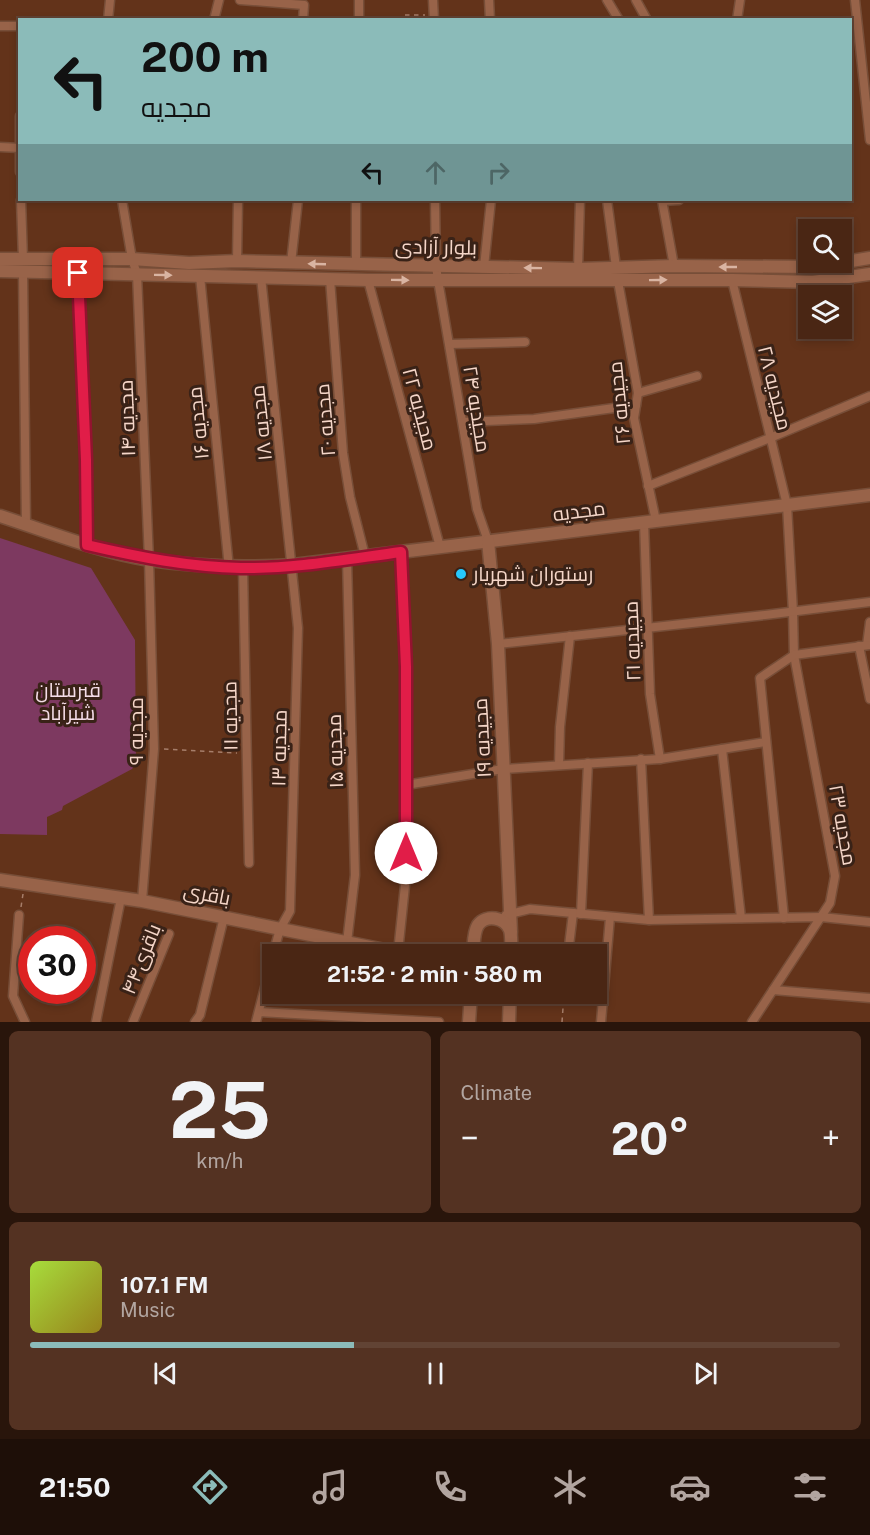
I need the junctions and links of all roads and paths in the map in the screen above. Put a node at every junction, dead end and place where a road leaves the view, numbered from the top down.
1 (110, 0) edge
2 (219, 0) edge
3 (240, 0) edge
4 (359, 0) edge
5 (433, 0) edge
6 (489, 0) edge
7 (607, 0) edge
8 (636, 0) edge
9 (740, 0) edge
10 (855, 0) edge
11 (405, 15) dead end
12 (434, 17) edge
13 (108, 18) edge
14 (214, 18) edge
15 (303, 18) edge
16 (359, 18) edge
17 (490, 18) edge
18 (618, 18) edge
19 (646, 18) edge
20 (737, 18) edge
21 (0, 26) edge
22 (18, 26) edge
23 (870, 140) edge
24 (0, 147) edge
25 (18, 148) edge
26 (21, 201) edge
27 (122, 201) edge
28 (238, 201) edge
29 (298, 201) edge
30 (356, 201) edge
31 (435, 201) edge
32 (491, 201) edge
33 (580, 201) edge
34 (607, 201) edge
35 (662, 201) edge
36 (870, 258) edge
37 (0, 259) edge
38 (132, 259) junction
39 (237, 261) junction
40 (221, 262) junction
41 (291, 262) junction
42 (23, 265) junction
43 (356, 265) junction
44 (436, 266) junction
45 (674, 266) junction
46 (484, 267) junction
47 (616, 267) junction
48 (759, 267) junction
49 (578, 269) junction
50 (0, 271) edge
51 (78, 273) junction
52 (137, 274) junction
53 (870, 274) edge
54 (200, 276) junction
55 (221, 276) junction
56 (261, 277) junction
57 (330, 279) junction
58 (368, 280) junction
59 (438, 280) junction
60 (732, 280) junction
61 (759, 280) junction
62 (484, 281) junction
63 (618, 281) junction
64 (525, 342) dead end
65 (450, 344) junction
66 (697, 376) dead end
67 (638, 393) junction
68 (870, 396) edge
69 (636, 405) junction
70 (463, 422) junction
71 (770, 438) junction
72 (648, 486) junction
73 (870, 495) edge
74 (787, 505) junction
75 (0, 516) edge
76 (650, 522) junction
77 (26, 525) junction
78 (488, 541) junction
79 (87, 545) junction
80 (440, 547) junction
81 (401, 552) junction
82 (365, 556) junction
83 (346, 559) junction
84 (149, 560) junction
85 (293, 566) junction
86 (229, 568) junction
87 (243, 568) junction
88 (870, 602) edge
89 (794, 612) junction
90 (870, 622) edge
91 (648, 627) junction
92 (570, 636) junction
93 (498, 644) junction
94 (865, 645) edge
95 (794, 655) junction
96 (870, 699) edge
97 (766, 742) junction
98 (154, 749) junction
99 (722, 749) junction
100 (247, 753) junction
101 (641, 759) junction
102 (660, 759) junction
103 (588, 763) junction
104 (559, 765) junction
105 (503, 769) junction
106 (406, 785) junction
107 (249, 863) dead end
108 (0, 880) edge
109 (24, 884) junction
110 (121, 898) junction
111 (142, 901) junction
112 (510, 914) junction
113 (577, 914) junction
114 (20, 915) joint
115 (224, 917) junction
116 (610, 917) junction
117 (821, 917) junction
118 (496, 918) junction
119 (741, 918) junction
120 (784, 918) junction
121 (649, 920) junction
122 (870, 922) edge
123 (280, 929) junction
124 (511, 932) junction
125 (169, 934) dead end
126 (346, 942) junction
127 (276, 944) edge
128 (356, 944) edge
129 (402, 944) edge
130 (474, 944) edge
131 (511, 944) edge
132 (570, 944) edge
133 (773, 990) junction
134 (870, 998) edge
135 (262, 1000) edge
136 (470, 1004) edge
137 (510, 1004) edge
138 (563, 1004) edge
139 (259, 1012) junction
140 (25, 1022) edge
141 (96, 1022) edge
142 (133, 1022) edge
143 (195, 1022) edge
144 (256, 1022) edge
145 (439, 1022) edge
146 (469, 1022) edge
147 (509, 1022) edge
148 (562, 1022) edge
149 (601, 1022) edge
150 (752, 1022) edge

1 - 13 street
2 - 14 street
3 - 15 street
4 - 16 street
5 - 12 street
6 - 17 street
7 - 18 street
8 - 19 street
9 - 20 street
10 - 23 street
11 - 12 path
21 - 22 street
24 - 25 street
26 - 42 street
27 - 38 street, مجدیه ۱۴
28 - 39 street
29 - 41 street
30 - 43 street
31 - 44 street, مجیدیه ۲۴
32 - 46 street
33 - 49 street
34 - 47 street
35 - 45 street
36 - 48 street, بلوار آزادی
37 - 42 street, بلوار آزادی
38 - 40 street, بلوار آزادی
38 - 42 street, بلوار آزادی
38 - 52 street, مجدیه ۱۴
39 - 40 street, بلوار آزادی
39 - 41 street, بلوار آزادی
40 - 55 street
43 -> 41 street, بلوار آزادی
42 - 50 street, بلوار آزادی
42 - 51 street, بلوار آزادی
42 - 77 street
43 - 44 street, بلوار آزادی
44 - 46 street, بلوار آزادی
44 - 59 street, مجیدیه ۲۴
45 - 47 street, بلوار آزادی
48 -> 45 street, بلوار آزادی
49 -> 46 street, بلوار آزادی
46 - 62 street
47 - 49 street, بلوار آزادی
47 - 63 street
48 - 61 street
51 - 52 street, بلوار آزادی
51 - 79 street
52 -> 54 street, بلوار آزادی
52 - 84 street, مجدیه ۱۴
53 - 61 street, بلوار آزادی
54 - 55 street, بلوار آزادی
54 - 86 street, مجدیه ۱۶
55 - 56 street, بلوار آزادی
56 - 57 street, بلوار آزادی
56 - 85 street, مجدیه ۱۸
57 - 58 street, بلوار آزادی
57 - 82 street, مجدیه ۲۰
58 -> 59 street, بلوار آزادی
58 - 80 street, مجیدیه ۲۲
59 - 62 street, بلوار آزادی
59 - 65 street, مجیدیه ۲۴
60 - 61 street, بلوار آزادی
63 -> 60 street, بلوار آزادی
60 - 71 street, مجیدیه ۲۸
62 - 63 street, بلوار آزادی
63 - 67 street, مجیدیه ۲۶
64 - 65 street
65 - 70 street, مجیدیه ۲۴
66 - 67 street
67 - 69 street, مجیدیه ۲۶
68 - 71 street
69 - 70 street
69 - 72 street, مجیدیه ۲۶
70 - 78 street, مجیدیه ۲۴
71 - 72 street
71 - 74 street, مجیدیه ۲۸
72 - 76 street, مجیدیه ۲۶
73 - 74 street, مجدیه
74 - 76 street, مجدیه
74 - 89 street, مجیدیه ۲۸
75 - 77 street, مجدیه
76 - 78 street, مجدیه
76 - 91 street, مجیدیه ۲۱
77 - 79 street, مجدیه
78 - 80 street, مجدیه
78 - 93 street, مجیدیه ۱۹
79 - 84 street, مجدیه
80 - 81 street, مجدیه
81 - 82 street, مجدیه
81 - 106 street
82 - 83 street, مجدیه
83 - 85 street, مجدیه
83 - 126 street, مجدیه ۱۵
84 - 86 street, مجدیه
84 - 98 street, مجدیه ۹
85 - 87 street, مجدیه
85 - 123 street, مجدیه ۱۳
86 - 87 street, مجدیه
87 - 100 street, مجدیه ۱۱
88 - 89 street
89 - 91 street
89 - 95 street, مجدیه ۲۳
90 - 94 street
91 - 92 street
91 - 102 street, مجیدیه ۲۱
92 - 93 street
92 - 104 street
93 - 105 street, مجیدیه ۱۹
94 - 95 street
94 - 96 street
95 - 97 street
95 - 117 street, مجدیه ۲۳
97 - 99 street
97 - 120 street
98 - 100 path
98 - 111 street, مجدیه ۹
99 - 102 street
99 - 119 street
100 - 107 street, مجدیه ۱۱
101 - 102 street
101 - 103 street
101 - 121 street
103 - 104 street
103 - 113 street
104 - 105 street
105 - 106 street
105 - 112 street, مجیدیه ۱۹
106 - 129 street
108 - 109 street, باقری
109 - 110 street, باقری
109 - 114 path
110 - 111 street, باقری
110 - 141 street
111 - 115 street, باقری
112 - 113 street
112 - 118 street
112 - 124 street, مجیدیه ۱۹
113 - 116 street
113 - 132 street
114 - 140 street
115 - 123 street, باقری
115 - 143 street
116 - 121 street
116 - 149 street
117 - 120 street
117 - 122 street
117 - 133 street, مجدیه ۲۳
118 - 124 street
118 - 130 street
119 - 120 street
119 - 121 street
123 - 126 street, باقری
123 - 127 street, مجدیه ۱۳
124 - 131 street, مجیدیه ۱۹
125 - 142 street, باقری۴۴
126 - 128 street, باقری
133 - 134 street
133 - 150 street, مجدیه ۲۳
135 - 139 street, مجدیه ۱۳
136 - 146 street
137 - 147 street
138 - 148 path
139 - 144 street, مجدیه ۱۳
139 - 145 street

